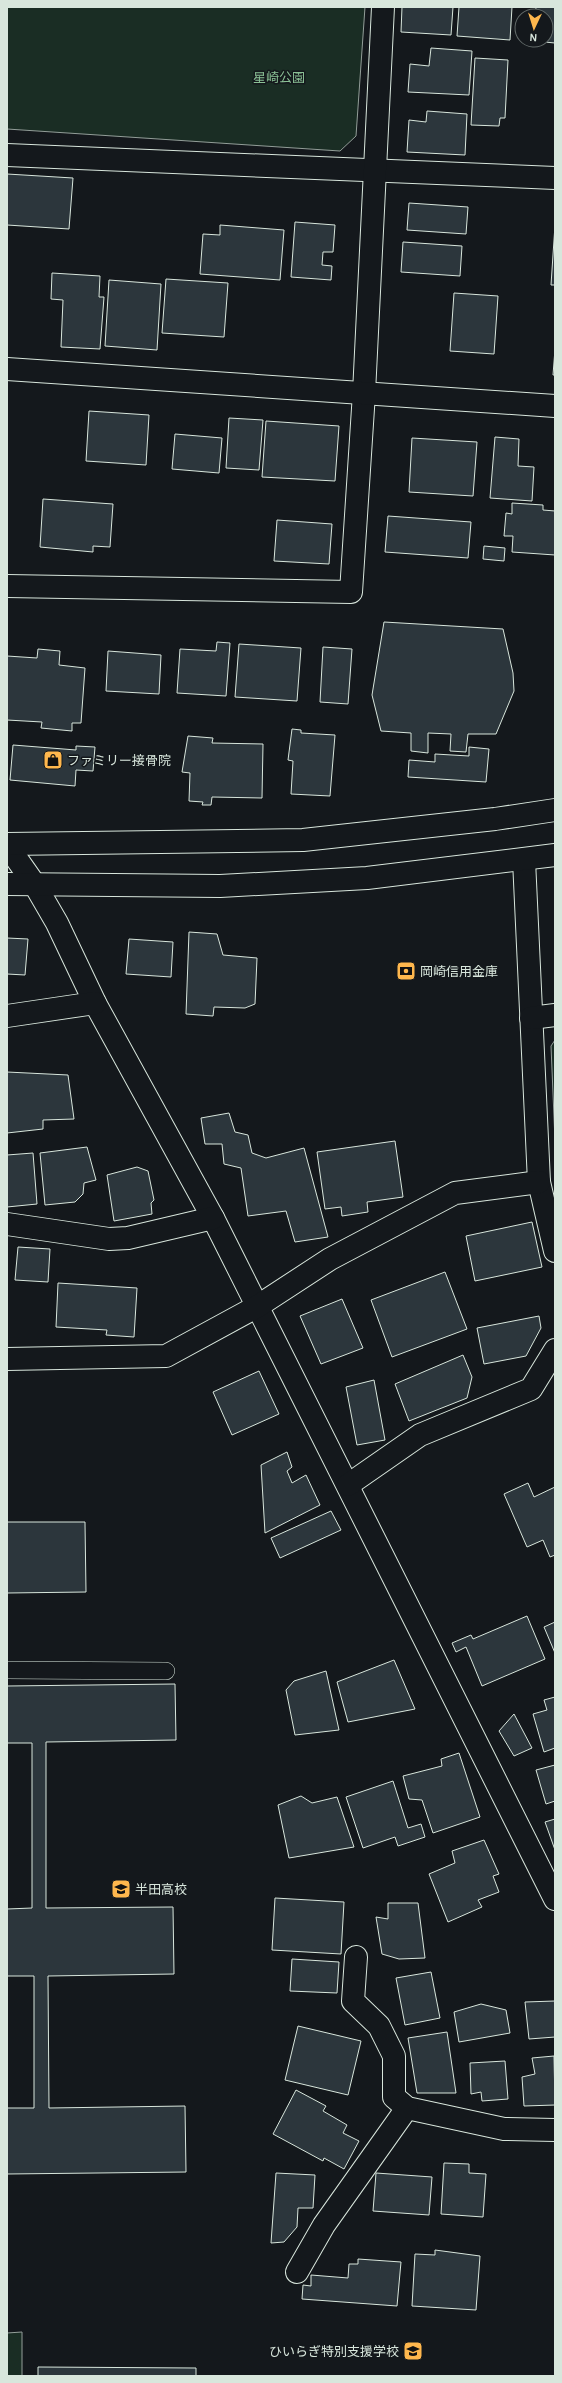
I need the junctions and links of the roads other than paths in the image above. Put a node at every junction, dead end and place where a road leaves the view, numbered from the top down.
1 (383, 7) edge
2 (7, 155) edge
3 (376, 169) junction
4 (555, 178) edge
5 (7, 369) edge
6 (364, 393) junction
7 (555, 406) edge
8 (7, 586) edge
9 (555, 810) edge
10 (7, 844) edge
11 (555, 855) edge
12 (524, 860) junction
13 (7, 884) edge
14 (34, 885) junction
15 (95, 1004) junction
16 (555, 1015) edge
17 (7, 1016) edge
18 (531, 1018) junction
19 (539, 1182) junction
20 (213, 1218) junction
21 (7, 1224) edge
22 (555, 1251) edge
23 (258, 1306) junction
24 (555, 1350) edge
25 (7, 1359) edge
26 (348, 1485) junction
27 (7, 1670) edge
28 (166, 1671) dead end
29 (555, 1899) edge
30 (356, 1957) dead end
31 (407, 2108) junction
32 (555, 2130) edge
33 (297, 2272) dead end

1 - 3 street
2 - 3 street
3 - 4 street
3 - 6 street
5 - 6 street
6 - 7 street
6 - 8 street
9 - 10 street
10 - 14 street
11 - 12 street
12 - 14 street
12 - 18 street
13 - 14 street
14 - 15 street
15 - 17 street
15 - 20 street
16 - 18 street
18 - 19 street
19 - 22 street
19 - 23 street
20 - 21 street
20 - 23 street
23 - 25 street
23 - 26 street
24 - 26 street
26 - 29 street
27 - 28 lane
30 - 31 street
31 - 32 street
31 - 33 street

